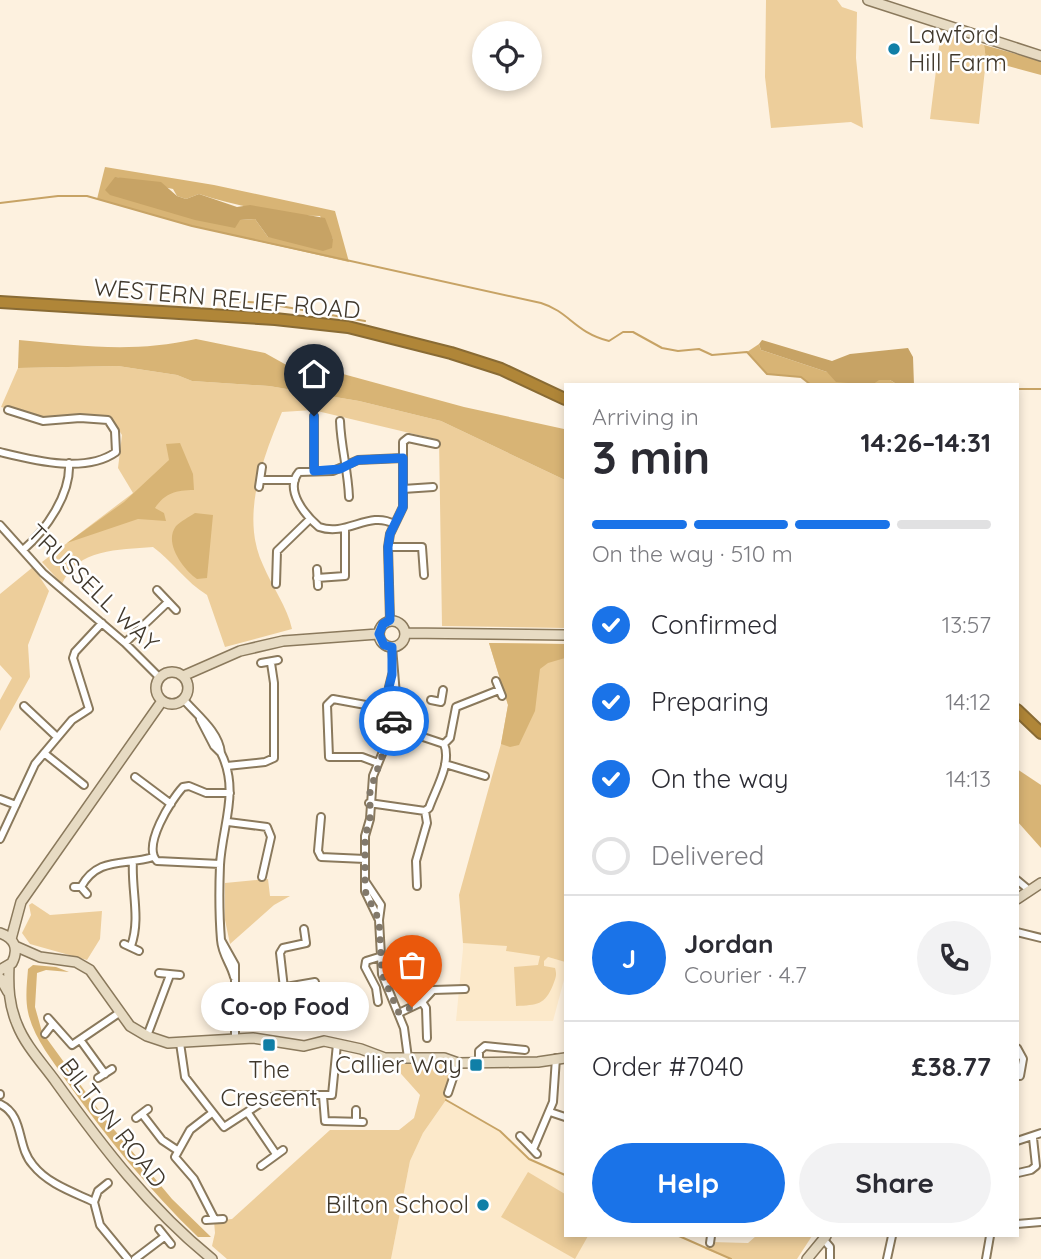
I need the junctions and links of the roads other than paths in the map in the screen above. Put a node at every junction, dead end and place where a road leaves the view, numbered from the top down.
1 (868, 0) edge
2 (1041, 56) edge
3 (0, 302) edge
4 (564, 398) edge
5 (8, 410) dead end
6 (314, 416) dead end
7 (340, 421) dead end
8 (436, 444) dead end
9 (0, 452) edge
10 (403, 458) junction
11 (69, 463) junction
12 (346, 465) junction
13 (262, 467) dead end
14 (314, 471) junction
15 (295, 480) junction
16 (433, 487) dead end
17 (403, 489) junction
18 (349, 497) dead end
19 (310, 519) junction
20 (394, 523) junction
21 (0, 525) edge
22 (345, 530) junction
23 (388, 547) junction
24 (23, 550) junction
25 (317, 569) dead end
26 (424, 575) dead end
27 (317, 578) junction
28 (276, 584) dead end
29 (317, 586) dead end
30 (156, 590) dead end
31 (168, 602) junction
32 (176, 610) dead end
33 (390, 620) junction
34 (102, 622) junction
35 (405, 633) junction
36 (379, 634) junction
37 (564, 635) edge
38 (125, 643) junction
39 (392, 647) junction
40 (261, 663) dead end
41 (183, 676) junction
42 (160, 678) junction
43 (496, 681) dead end
44 (443, 690) dead end
45 (184, 700) junction
46 (162, 701) junction
47 (431, 701) dead end
48 (442, 702) junction
49 (24, 706) dead end
50 (456, 707) junction
51 (383, 708) dead end
52 (1019, 712) edge
53 (393, 727) junction
54 (1041, 733) edge
55 (57, 737) junction
56 (444, 744) junction
57 (44, 753) junction
58 (377, 763) junction
59 (445, 764) junction
60 (227, 766) junction
61 (485, 776) dead end
62 (135, 777) dead end
63 (84, 785) dead end
64 (230, 793) junction
65 (0, 799) edge
66 (369, 803) junction
67 (171, 804) junction
68 (16, 805) junction
69 (425, 811) junction
70 (228, 822) junction
71 (311, 824) dead end
72 (0, 839) edge
73 (153, 857) junction
74 (365, 859) junction
75 (132, 861) junction
76 (220, 864) junction
77 (262, 877) dead end
78 (1019, 882) edge
79 (1041, 883) edge
80 (417, 886) dead end
81 (1029, 890) junction
82 (87, 894) dead end
83 (1019, 898) edge
84 (16, 912) junction
85 (304, 929) dead end
86 (0, 930) edge
87 (1019, 932) edge
88 (1041, 938) edge
89 (13, 942) junction
90 (139, 951) dead end
91 (40, 957) junction
92 (379, 957) junction
93 (8, 965) edge
94 (159, 973) dead end
95 (170, 975) junction
96 (180, 975) dead end
97 (0, 978) edge
98 (315, 982) dead end
99 (286, 987) junction
100 (465, 989) dead end
101 (9, 993) junction
102 (235, 1002) junction
103 (379, 1002) dead end
104 (422, 1002) junction
105 (119, 1013) junction
106 (399, 1013) junction
107 (48, 1018) dead end
108 (52, 1025) junction
109 (45, 1034) dead end
110 (146, 1037) junction
111 (427, 1038) dead end
112 (235, 1039) junction
113 (81, 1041) junction
114 (514, 1042) dead end
115 (180, 1043) junction
116 (337, 1044) junction
117 (525, 1050) dead end
118 (514, 1051) junction
119 (1019, 1052) edge
120 (408, 1058) junction
121 (560, 1058) edge
122 (479, 1062) junction
123 (458, 1063) junction
124 (112, 1069) dead end
125 (1024, 1072) dead end
126 (105, 1074) junction
127 (98, 1079) dead end
128 (448, 1093) dead end
129 (323, 1096) junction
130 (0, 1104) edge
131 (356, 1110) dead end
132 (550, 1112) junction
133 (212, 1113) junction
134 (248, 1113) junction
135 (142, 1114) dead end
136 (564, 1117) edge
137 (1041, 1133) edge
138 (520, 1136) dead end
139 (1033, 1138) junction
140 (1019, 1141) edge
141 (177, 1150) junction
142 (261, 1166) dead end
143 (1022, 1175) edge
144 (108, 1183) dead end
145 (94, 1202) junction
146 (223, 1219) dead end
147 (1041, 1222) edge
148 (1019, 1224) edge
149 (159, 1229) dead end
150 (164, 1237) junction
151 (892, 1237) edge
152 (990, 1237) edge
153 (825, 1238) edge
154 (171, 1244) dead end
155 (210, 1258) edge
156 (128, 1259) edge
157 (135, 1259) edge
158 (807, 1259) edge
159 (830, 1259) edge
160 (887, 1259) edge
161 (986, 1259) edge

1 - 2 street
3 - 4 highway, WESTERN RELIEF ROAD
5 - 11 street
6 - 14 street
7 - 12 street
8 - 10 street
9 - 11 street
10 - 12 street
10 - 17 street
11 - 24 street
12 - 14 street
12 - 18 street
13 - 15 street
14 - 15 street
15 - 19 street
16 - 17 street
17 - 20 street
19 - 22 street
19 - 28 street
20 - 22 street
20 - 23 street
21 - 24 street, TRUSSELL WAY
22 - 27 street
23 - 26 street
23 - 33 street
24 - 34 street, TRUSSELL WAY
25 - 27 street
27 - 29 street
30 - 31 street
31 - 32 street
31 - 38 street
33 - 35 street
33 - 36 street
34 - 38 street, TRUSSELL WAY
34 - 55 street
35 - 37 street
35 - 39 street
36 - 39 street
36 - 41 street
38 - 42 street, TRUSSELL WAY
39 - 53 street
40 - 60 street
41 - 42 street
41 - 45 street
42 - 46 street
43 - 50 street
44 - 48 street
45 - 46 street
45 - 60 street
46 - 84 street
47 - 48 street
48 - 50 street
49 - 55 street
50 - 56 street
51 - 58 street
52 - 54 highway
53 - 56 street
53 - 58 street
55 - 57 street
56 - 59 street
57 - 63 street
57 - 68 street
58 - 66 street
59 - 61 street
59 - 69 street
60 - 64 street
62 - 67 street
64 - 67 street
64 - 70 street
65 - 68 street
66 - 69 street
66 - 74 street
67 - 73 street
68 - 72 street
69 - 80 street
70 - 76 street
70 - 77 street
71 - 74 street
73 - 75 street
73 - 76 street
74 - 92 street
75 - 82 street
75 - 90 street
76 - 102 street
78 - 81 street
79 - 81 street
81 - 83 street
84 - 86 street
84 - 89 street, BILTON ROAD
85 - 99 street
86 - 89 street
87 - 88 street
89 - 91 street
89 - 93 street, BILTON ROAD
91 - 93 street
91 - 105 street
92 - 103 street
92 - 106 street
93 - 101 street, BILTON ROAD
94 - 95 street
95 - 96 street
95 - 110 street
97 - 101 street, BILTON ROAD
98 - 99 street
99 - 102 street
100 - 104 street
101 - 155 street, BILTON ROAD
102 - 112 street
104 - 106 street
104 - 111 street
105 - 110 street
105 - 113 street
106 - 120 street
107 - 108 street
108 - 109 street
108 - 113 street
110 - 115 street
112 - 115 street
112 - 116 street
113 - 126 street
114 - 118 street
115 - 133 street
116 - 120 street
116 - 129 street
117 - 118 street
118 - 122 street
119 - 125 street
120 - 123 street
121 - 122 street
121 - 132 street
122 - 123 street
123 - 128 street
124 - 126 street
126 - 127 street
129 - 131 street
129 - 134 street
130 - 145 street
132 - 136 street
132 - 138 street
133 - 134 street
133 - 141 street
134 - 142 street
135 - 141 street
137 - 139 street
139 - 140 street
139 - 143 street
141 - 146 street
144 - 145 street
145 - 156 street
147 - 148 street
149 - 150 street
150 - 154 street
150 - 157 street
151 - 160 street
152 - 161 street
153 - 158 street
153 - 159 street

